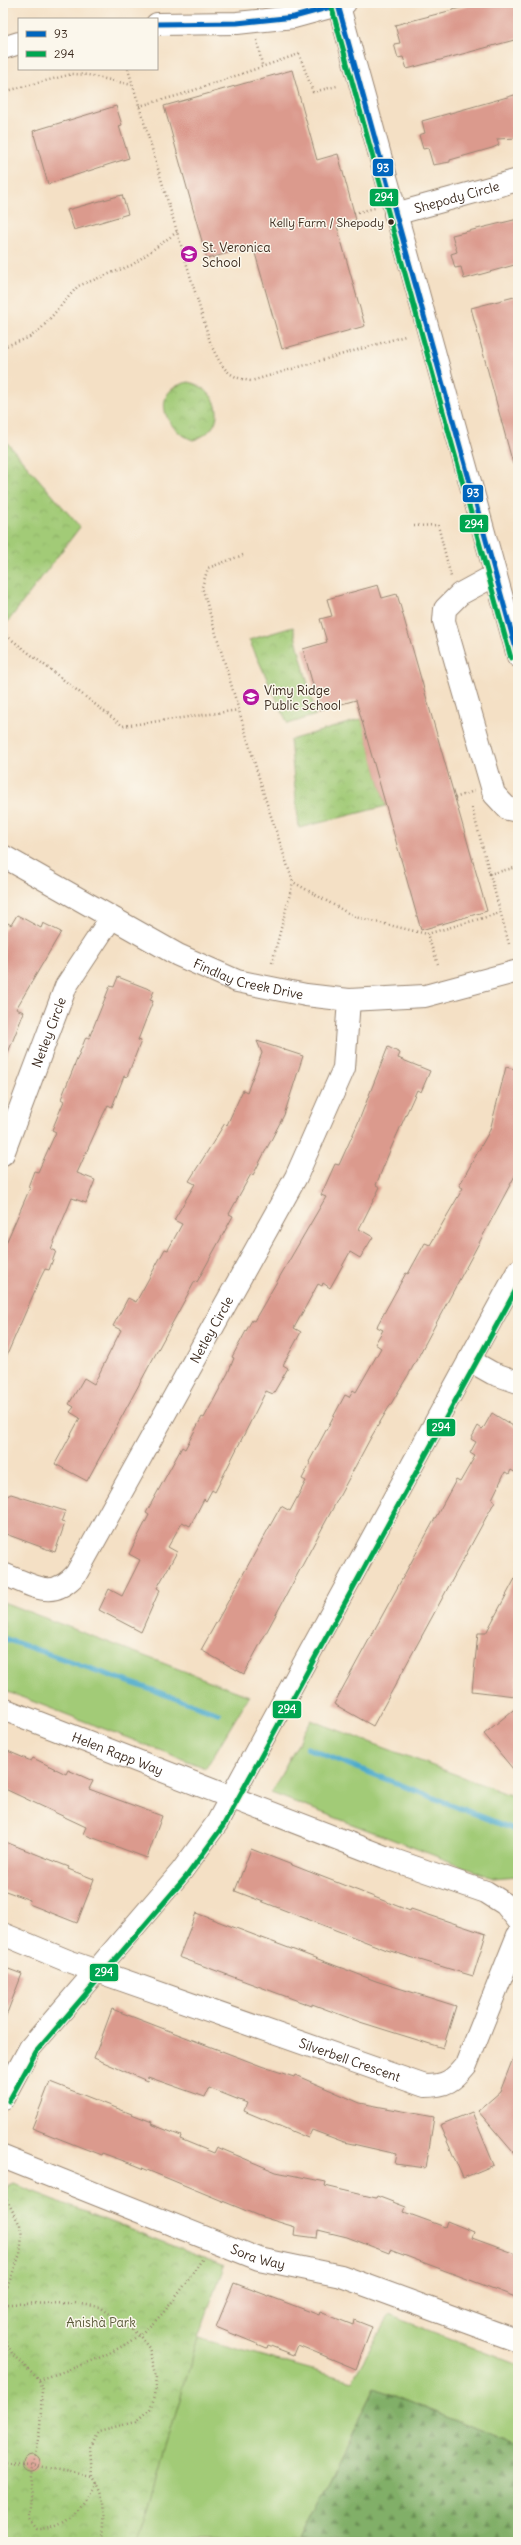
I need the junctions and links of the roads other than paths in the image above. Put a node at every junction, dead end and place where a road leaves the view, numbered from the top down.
1 (340, 4) edge
2 (158, 24) edge
3 (18, 43) edge
4 (3, 48) edge
5 (518, 180) edge
6 (395, 214) junction
7 (495, 575) junction
8 (518, 656) edge
9 (518, 811) edge
10 (3, 856) edge
11 (111, 918) junction
12 (518, 971) edge
13 (349, 1000) junction
14 (3, 1154) edge
15 (518, 1271) edge
16 (469, 1360) junction
17 (518, 1382) edge
18 (3, 1574) edge
19 (3, 1709) edge
20 (232, 1798) junction
21 (518, 1920) edge
22 (3, 1934) edge
23 (518, 1935) edge
24 (97, 1971) junction
25 (3, 2098) edge
26 (3, 2157) edge
27 (518, 2341) edge

1 - 2 street
1 - 6 street
3 - 4 street
5 - 6 street, Shepody Circle
6 - 7 street
7 - 8 street
7 - 9 street
10 - 11 street, Findlay Creek Drive
11 - 13 street, Findlay Creek Drive
11 - 14 street, Netley Circle
12 - 13 street, Findlay Creek Drive
13 - 18 street, Netley Circle
15 - 16 street
16 - 17 street
16 - 20 street
19 - 20 street, Helen Rapp Way
20 - 21 street
20 - 24 street
22 - 24 street, Silverbell Crescent
23 - 24 street, Silverbell Crescent
24 - 25 street
26 - 27 street, Sora Way

